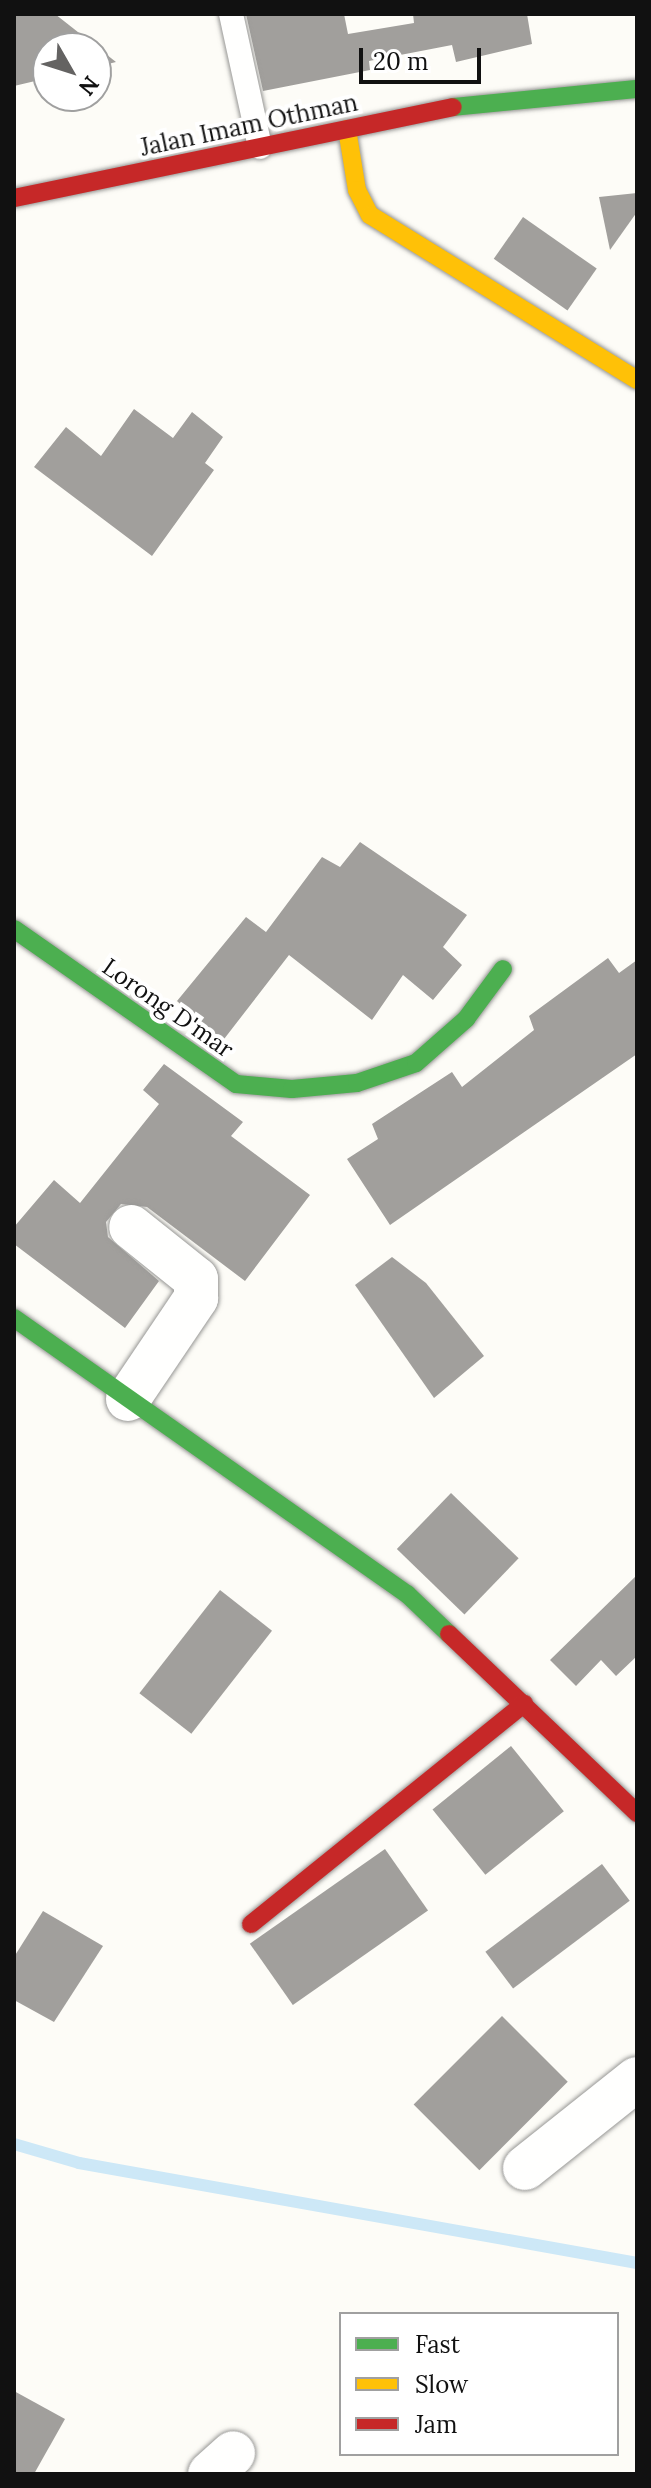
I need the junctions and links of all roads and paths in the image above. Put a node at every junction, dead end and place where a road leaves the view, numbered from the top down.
1 (231, 14) edge
2 (637, 89) edge
3 (347, 129) junction
4 (260, 147) junction
5 (14, 198) edge
6 (637, 380) edge
7 (14, 929) edge
8 (503, 969) dead end
9 (131, 1227) dead end
10 (14, 1318) edge
11 (128, 1399) junction
12 (524, 1704) junction
13 (637, 1813) edge
14 (251, 1924) dead end
15 (637, 2079) edge
16 (525, 2168) dead end

1 - 4 lane
2 - 3 street, Jalan Imam Othman
3 - 4 street, Jalan Imam Othman
3 - 6 street
4 - 5 street, Jalan Imam Othman
7 - 8 street, Lorong D'mar
9 - 11 street
10 - 11 street
11 - 12 street
12 - 13 street
12 - 14 street
15 - 16 street

